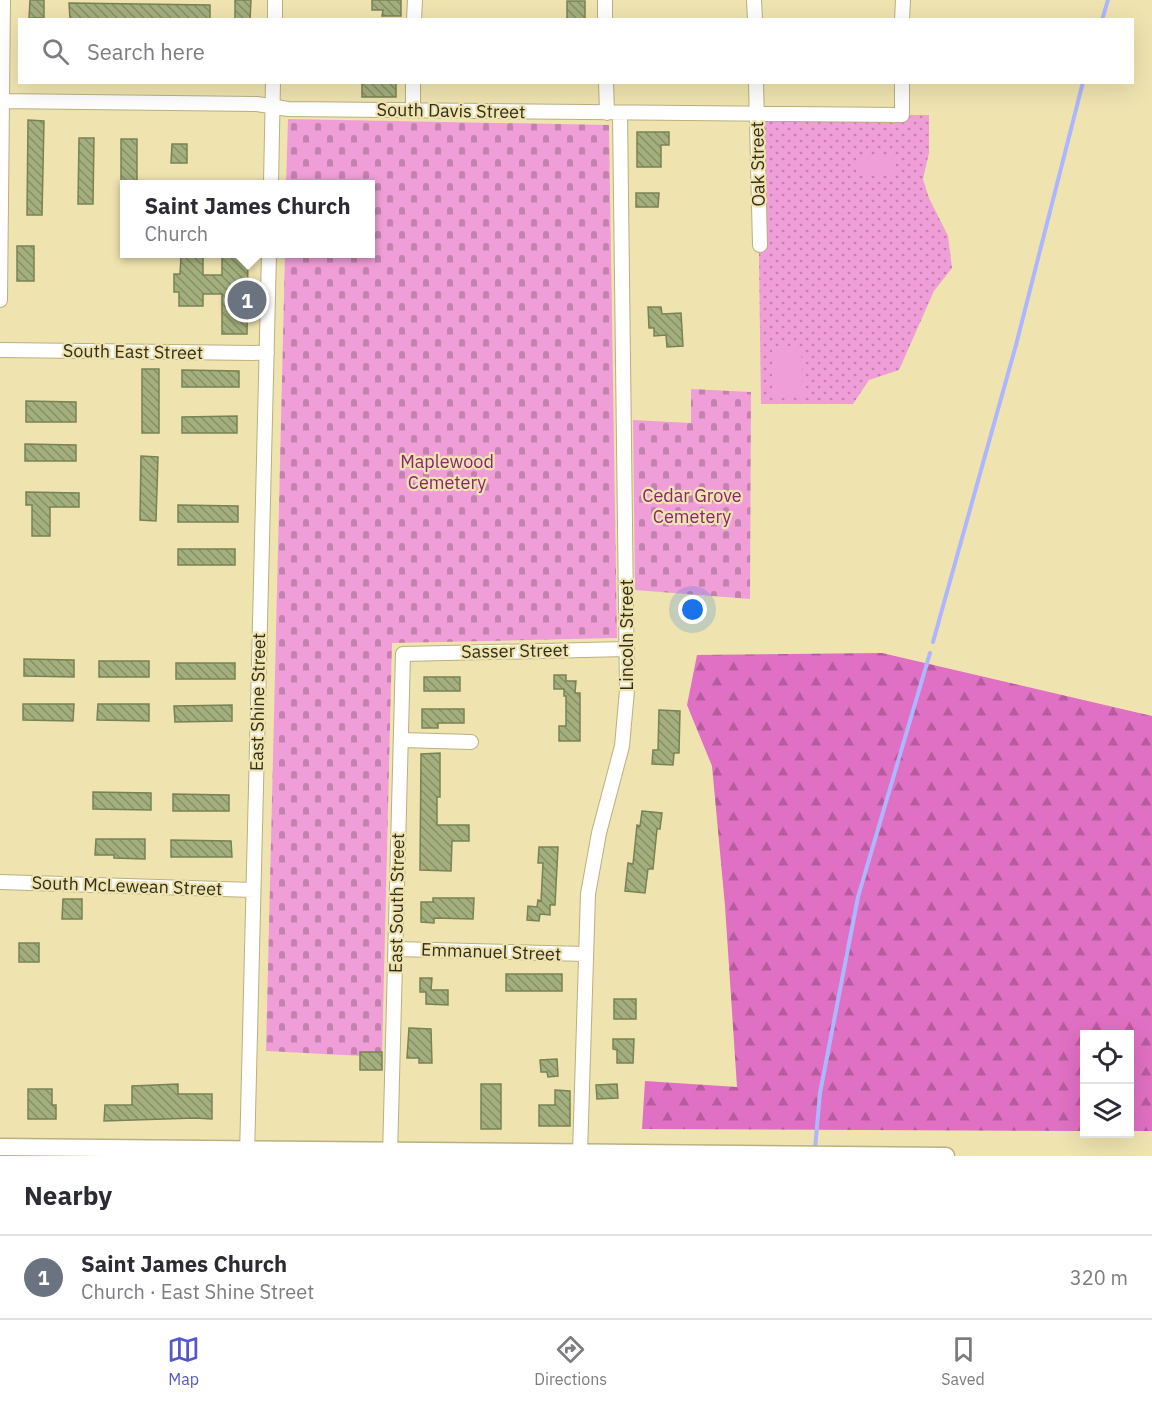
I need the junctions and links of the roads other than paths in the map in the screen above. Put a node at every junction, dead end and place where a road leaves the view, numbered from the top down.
1 (3, 0) edge
2 (275, 0) edge
3 (415, 0) edge
4 (604, 0) edge
5 (754, 0) edge
6 (903, 0) edge
7 (274, 18) edge
8 (414, 18) edge
9 (605, 18) edge
10 (755, 18) edge
11 (902, 18) edge
12 (273, 84) edge
13 (413, 84) edge
14 (606, 84) edge
15 (756, 84) edge
16 (902, 84) edge
17 (1, 101) edge
18 (272, 106) junction
19 (413, 110) junction
20 (613, 113) junction
21 (757, 114) junction
22 (271, 180) edge
23 (760, 245) dead end
24 (269, 258) edge
25 (0, 300) edge
26 (0, 350) edge
27 (267, 354) junction
28 (627, 649) junction
29 (403, 654) joint
30 (401, 740) junction
31 (471, 742) dead end
32 (0, 882) edge
33 (254, 890) junction
34 (396, 949) junction
35 (586, 954) junction
36 (0, 1147) edge
37 (247, 1153) edge
38 (580, 1153) junction
39 (390, 1154) edge
40 (508, 1154) edge
41 (621, 1155) edge
42 (784, 1155) edge
43 (840, 1155) edge
44 (946, 1156) edge

1 - 17 street
2 - 7 street
3 - 8 street
4 - 9 street
5 - 10 street
6 - 11 street
12 - 18 street
13 - 19 street
14 - 20 street, Lincoln Street
15 - 21 street, Oak Street
16 - 21 street, South Davis Street
17 - 18 street, South Davis Street
17 - 25 street
18 - 19 street, South Davis Street
18 - 22 street
19 - 20 street, South Davis Street
20 - 21 street, South Davis Street
20 - 28 street, Lincoln Street
21 - 23 street, Oak Street
24 - 27 street, East Shine Street
26 - 27 street, South East Street
27 - 33 street, East Shine Street
28 - 29 street, Sasser Street
28 - 35 street, Lincoln Street
29 - 30 street, East South Street
30 - 31 street
30 - 34 street, East South Street
32 - 33 street, South McLewean Street
33 - 37 street, East Shine Street
34 - 35 street, Emmanuel Street
34 - 39 street, East South Street
35 - 38 street, Lincoln Street
36 - 37 main road
37 - 39 main road
38 - 40 main road
38 - 41 main road
39 - 40 main road
41 - 42 main road
42 - 43 main road
43 - 44 main road

